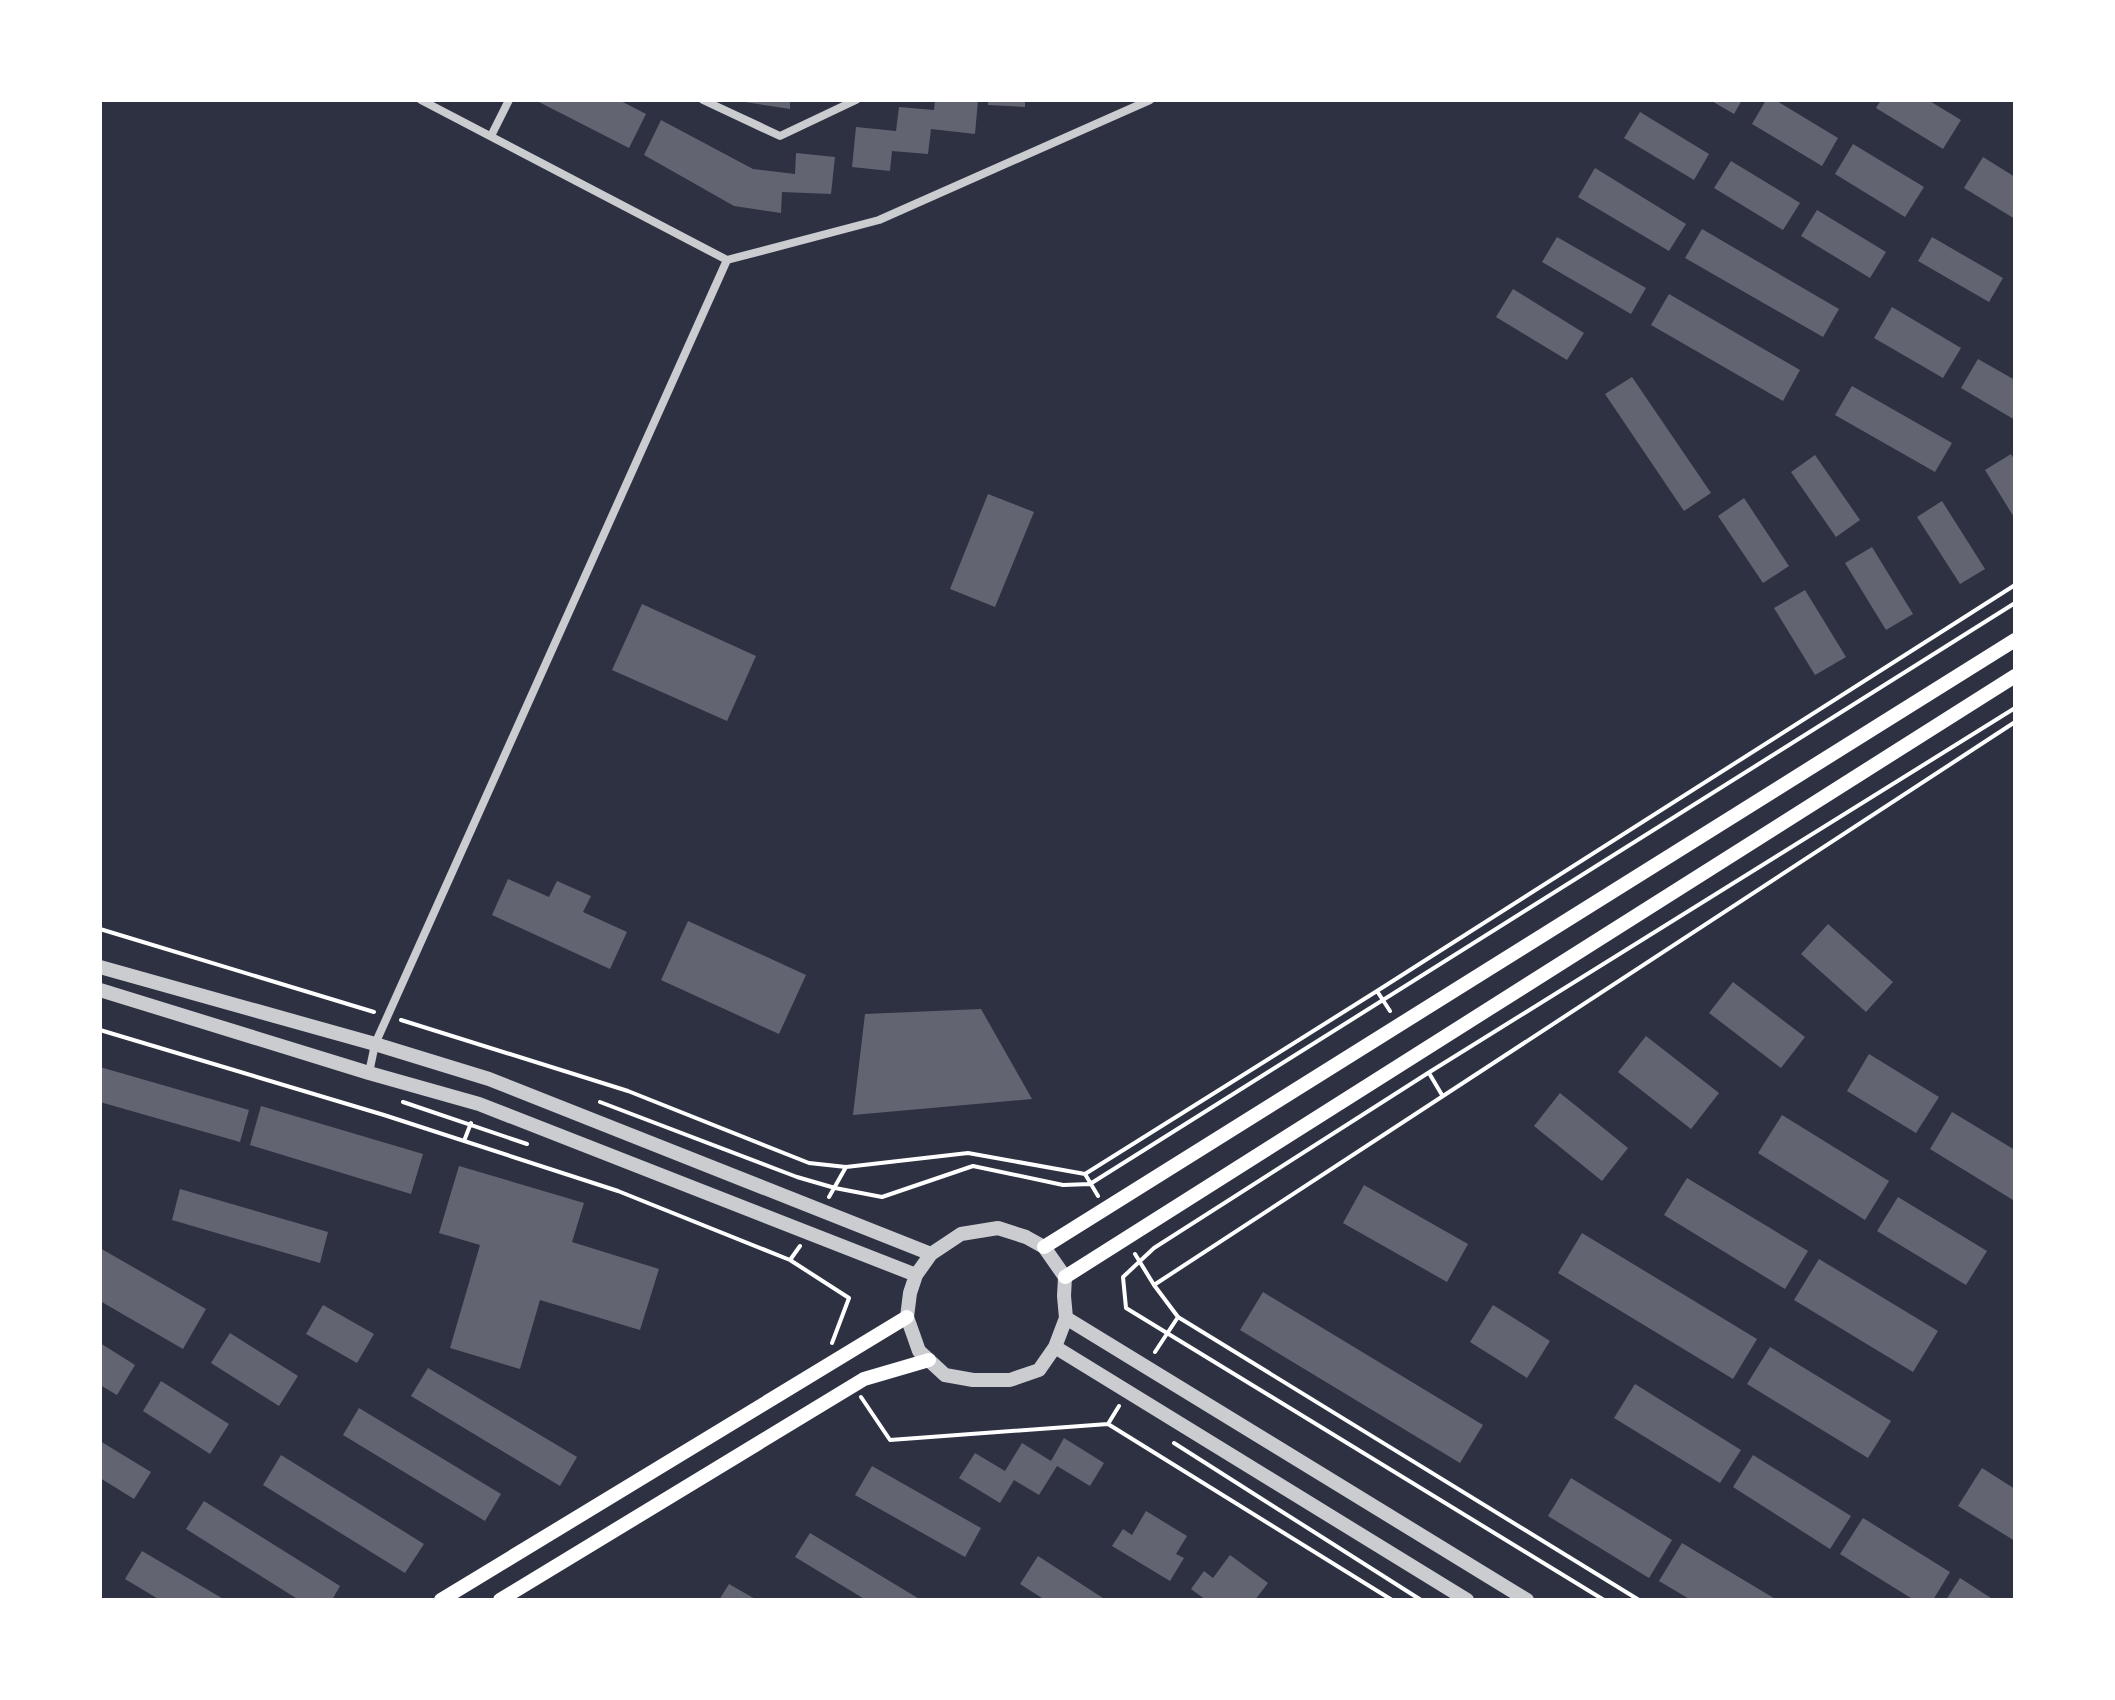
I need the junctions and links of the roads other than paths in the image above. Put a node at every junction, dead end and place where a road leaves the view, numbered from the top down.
1 (421, 100) edge
2 (509, 100) edge
3 (703, 100) edge
4 (856, 100) edge
5 (1150, 100) edge
6 (491, 136) junction
7 (727, 260) junction
8 (2015, 640) edge
9 (2015, 676) edge
10 (100, 967) edge
11 (100, 990) edge
12 (375, 1044) junction
13 (369, 1073) junction
14 (1044, 1247) junction
15 (931, 1254) junction
16 (916, 1275) junction
17 (1065, 1277) junction
18 (907, 1317) junction
19 (1066, 1318) junction
20 (1055, 1347) junction
21 (929, 1360) junction
22 (441, 1600) edge
23 (500, 1600) edge
24 (1467, 1600) edge
25 (1527, 1600) edge

1 - 6 street
2 - 6 street
3 - 4 street
5 - 7 street
6 - 7 street
7 - 12 street
8 - 14 main road
9 - 17 main road
10 - 12 street
11 - 13 street
12 - 13 street
12 - 15 street
13 - 16 street
14 - 15 street
14 - 17 street
15 - 16 street
16 - 18 street
17 - 19 street
18 - 21 street
18 - 22 main road
19 - 20 street
19 - 25 street
20 - 21 street
20 - 24 street
21 - 23 main road

